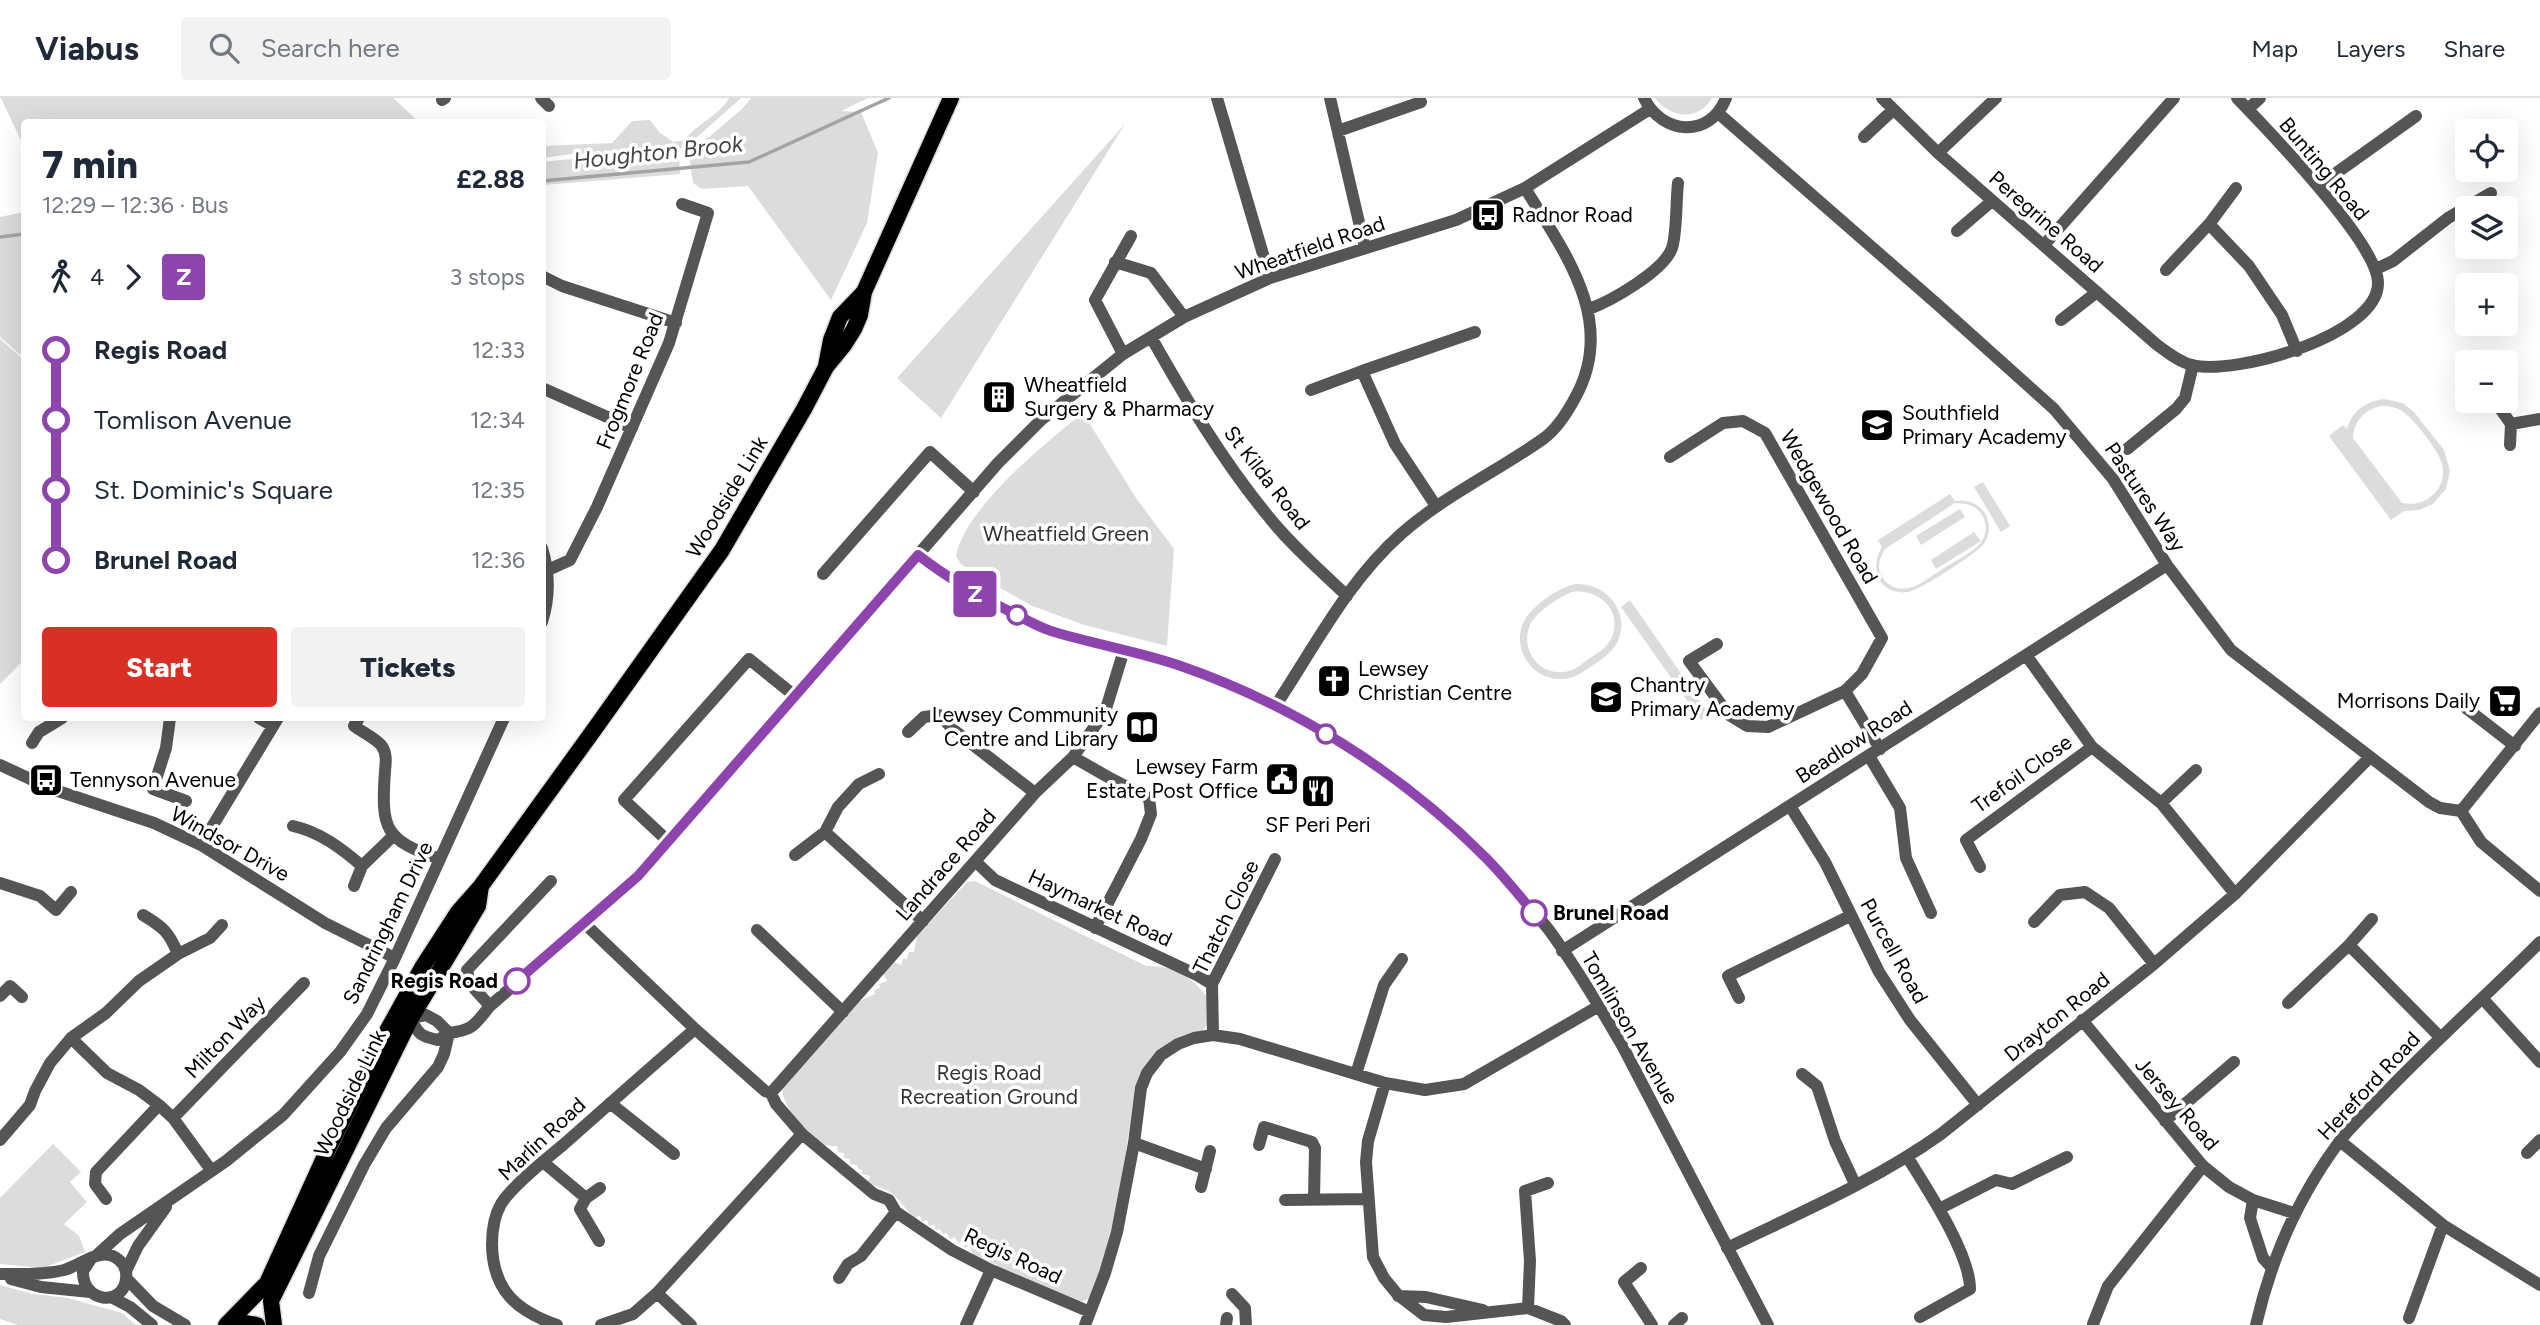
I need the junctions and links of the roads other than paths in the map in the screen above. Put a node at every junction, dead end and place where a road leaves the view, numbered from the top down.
1 (951, 98) edge
2 (1217, 98) edge
3 (1330, 98) edge
4 (1726, 98) edge
5 (1882, 98) edge
6 (1996, 98) edge
7 (2174, 98) edge
8 (2237, 98) edge
9 (2260, 98) edge
10 (1421, 102) dead end
11 (1647, 104) edge
12 (2248, 109) junction
13 (1893, 110) junction
14 (1718, 113) junction
15 (2416, 117) dead end
16 (1338, 131) junction
17 (1864, 137) dead end
18 (1938, 153) junction
19 (1678, 183) dead end
20 (2318, 186) junction
21 (1525, 188) junction
22 (2236, 188) dead end
23 (2491, 193) dead end
24 (1992, 201) junction
25 (682, 204) dead end
26 (2209, 224) junction
27 (1957, 232) dead end
28 (1130, 236) dead end
29 (2044, 245) junction
30 (1365, 248) junction
31 (1115, 262) junction
32 (2376, 269) junction
33 (2166, 270) dead end
34 (546, 278) edge
35 (1270, 278) junction
36 (2097, 292) junction
37 (1589, 309) junction
38 (1184, 317) junction
39 (2061, 320) dead end
40 (676, 323) junction
41 (1475, 332) dead end
42 (1152, 337) junction
43 (2297, 351) junction
44 (1123, 354) junction
45 (2193, 365) junction
46 (1362, 371) junction
47 (546, 390) edge
48 (1311, 390) dead end
49 (2503, 413) edge
50 (2540, 419) edge
51 (2511, 424) junction
52 (632, 428) junction
53 (2510, 445) dead end
54 (2127, 449) dead end
55 (1670, 457) dead end
56 (974, 492) junction
57 (1436, 506) junction
58 (918, 555) junction
59 (546, 563) edge
60 (2167, 565) junction
61 (548, 570) junction
62 (823, 574) dead end
63 (1347, 596) junction
64 (546, 605) edge
65 (1717, 645) dead end
66 (1124, 650) junction
67 (2026, 655) junction
68 (1845, 691) junction
69 (794, 696) junction
70 (1276, 705) junction
71 (2466, 708) dead end
72 (2540, 713) edge
73 (57, 721) edge
74 (170, 721) edge
75 (357, 721) edge
76 (503, 721) edge
77 (276, 722) edge
78 (908, 732) dead end
79 (32, 743) dead end
80 (2515, 746) junction
81 (2092, 747) junction
82 (1874, 752) junction
83 (1073, 757) junction
84 (2369, 758) junction
85 (1, 769) edge
86 (2196, 770) dead end
87 (879, 774) dead end
88 (1035, 793) junction
89 (186, 801) dead end
90 (2161, 803) junction
91 (1790, 806) junction
92 (2461, 811) junction
93 (293, 826) dead end
94 (825, 832) junction
95 (393, 836) junction
96 (669, 842) junction
97 (201, 845) junction
98 (794, 855) dead end
99 (440, 859) junction
100 (1275, 859) dead end
101 (976, 862) junction
102 (362, 866) junction
103 (1980, 867) dead end
104 (551, 881) dead end
105 (0, 883) edge
106 (354, 886) dead end
107 (2540, 891) edge
108 (71, 892) dead end
109 (2235, 894) junction
110 (1931, 913) dead end
111 (143, 915) dead end
112 (1850, 916) junction
113 (2372, 919) dead end
114 (923, 920) junction
115 (2035, 922) dead end
116 (584, 923) junction
117 (222, 925) dead end
118 (1095, 928) junction
119 (757, 930) dead end
120 (2540, 942) edge
121 (2349, 945) junction
122 (1562, 951) junction
123 (178, 954) junction
124 (395, 958) junction
125 (1402, 959) dead end
126 (2154, 964) junction
127 (304, 983) dead end
128 (1212, 984) junction
129 (0, 996) edge
130 (22, 997) dead end
131 (1739, 998) dead end
132 (2483, 999) junction
133 (2288, 1003) dead end
134 (490, 1006) junction
135 (1599, 1006) junction
136 (843, 1012) junction
137 (404, 1015) junction
138 (2082, 1020) junction
139 (695, 1029) junction
140 (449, 1033) junction
141 (1213, 1035) junction
142 (2440, 1037) junction
143 (71, 1038) junction
144 (2234, 1062) dead end
145 (2540, 1062) edge
146 (1356, 1074) junction
147 (1802, 1074) dead end
148 (1385, 1083) junction
149 (771, 1093) junction
150 (610, 1103) junction
151 (159, 1105) junction
152 (1978, 1105) junction
153 (173, 1118) junction
154 (2165, 1121) junction
155 (802, 1134) junction
156 (0, 1140) edge
157 (2540, 1140) edge
158 (2340, 1141) junction
159 (1134, 1143) junction
160 (1259, 1145) dead end
161 (1210, 1151) dead end
162 (2527, 1153) dead end
163 (674, 1154) dead end
164 (2067, 1157) dead end
165 (1908, 1158) junction
166 (543, 1162) junction
167 (2203, 1166) junction
168 (1206, 1169) junction
169 (211, 1170) junction
170 (1548, 1183) dead end
171 (1855, 1184) junction
172 (1201, 1187) dead end
173 (600, 1188) dead end
174 (172, 1198) junction
175 (586, 1198) junction
176 (106, 1199) dead end
177 (1314, 1199) junction
178 (1367, 1199) junction
179 (1284, 1200) dead end
180 (2253, 1200) junction
181 (1939, 1209) junction
182 (896, 1212) junction
183 (2294, 1213) junction
184 (2443, 1225) junction
185 (599, 1241) dead end
186 (1727, 1248) junction
187 (94, 1257) junction
188 (2272, 1267) junction
189 (1641, 1268) dead end
190 (991, 1270) junction
191 (0, 1275) edge
192 (126, 1275) junction
193 (839, 1278) dead end
194 (2540, 1285) edge
195 (90, 1292) junction
196 (309, 1293) dead end
197 (657, 1293) junction
198 (1232, 1294) dead end
199 (1398, 1296) junction
200 (111, 1297) junction
201 (1528, 1308) junction
202 (1487, 1312) junction
203 (1920, 1317) dead end
204 (2409, 1318) dead end
205 (1088, 1319) edge
206 (1422, 1320) edge
207 (2093, 1324) edge
208 (152, 1325) edge
209 (185, 1325) edge
210 (226, 1325) edge
211 (232, 1325) edge
212 (257, 1325) edge
213 (274, 1325) edge
214 (557, 1325) edge
215 (601, 1325) edge
216 (691, 1325) edge
217 (966, 1325) edge
218 (1246, 1325) edge
219 (1565, 1325) edge
220 (1652, 1325) edge
221 (1768, 1325) edge
222 (2256, 1325) edge

1 - 137 main road, Woodside Link
2 - 35 street
3 - 16 street
4 - 14 street
5 - 13 street, Peregrine Road
6 - 18 street
7 - 29 street
8 - 12 street, Bunting Road
9 - 12 street
10 - 16 street
11 - 14 street
11 - 21 street, Wheatfield Road
12 - 20 street, Bunting Road
13 - 17 street
13 - 18 street, Peregrine Road
14 - 60 street, Pastures Way
15 - 20 street
16 - 30 street
18 - 24 street, Peregrine Road
19 - 37 street
20 - 32 street, Bunting Road
21 - 30 street, Wheatfield Road
21 - 37 street
22 - 26 street
23 - 32 street
24 - 27 street
24 - 29 street, Peregrine Road
25 - 40 street, Frogmore Road
26 - 33 street
26 - 43 street
28 - 31 street
29 - 36 street, Peregrine Road
30 - 35 street, Wheatfield Road
31 - 38 street
31 - 44 street
32 - 43 street, Peregrine Road
34 - 40 street
35 - 38 street, Wheatfield Road
36 - 39 street
36 - 45 street, Peregrine Road
37 - 57 street
38 - 42 street, Wheatfield Road
40 - 52 street, Frogmore Road
41 - 46 street
42 - 44 street, Wheatfield Road
42 - 63 street, St Kilda Road
43 - 45 street, Peregrine Road
44 - 56 street, Wheatfield Road
45 - 54 street
46 - 48 street
46 - 57 street
47 - 52 street
49 - 51 street
50 - 51 street
51 - 53 street
52 - 61 street, Frogmore Road
55 - 68 street, Wedgewood Road
56 - 58 street, Wheatfield Road
56 - 62 street
57 - 63 street
58 - 66 street, Tomlinson Avenue
58 - 69 street, Wheatfield Road
59 - 61 street
60 - 67 street, Beadlow Road
60 - 84 street, Pastures Way
61 - 64 street
63 - 70 street
65 - 68 street, Wedgewood Road
66 - 70 street, Tomlinson Avenue
66 - 83 street, Landrace Road
67 - 81 street
67 - 82 street, Beadlow Road
68 - 82 street
69 - 96 street, Wheatfield Road
69 - 96 street
70 - 122 street, Tomlinson Avenue
71 - 80 street
72 - 80 street
73 - 79 street
74 - 89 street
75 - 95 street
76 - 99 street, Sandringham Drive
77 - 97 street
78 - 88 street
80 - 92 street
81 - 90 street
81 - 103 street, Trefoil Close
82 - 91 street, Beadlow Road
82 - 110 street
83 - 88 street, Landrace Road
83 - 118 street
84 - 92 street, Pastures Way
84 - 109 street, Drayton Road
85 - 97 street, Windsor Drive
86 - 90 street
87 - 94 street
88 - 101 street, Landrace Road
90 - 109 street
91 - 112 street, Purcell Road
91 - 122 street, Beadlow Road
92 - 107 street
93 - 102 street
94 - 98 street
94 - 114 street
95 - 99 street
95 - 102 street
96 - 116 street, Wheatfield Road
97 - 124 street, Windsor Drive
99 - 124 street, Sandringham Drive
100 - 128 street, Thatch Close
101 - 114 street, Landrace Road
101 - 118 street, Haymarket Road
102 - 106 street
104 - 134 street
105 - 108 street
109 - 126 street, Drayton Road
111 - 123 street
112 - 131 street
112 - 152 street, Purcell Road
113 - 121 street
114 - 136 street, Landrace Road
115 - 126 street
116 - 134 street, Wheatfield Road
116 - 139 street, Regis Road
117 - 123 street
118 - 128 street, Haymarket Road
119 - 136 street
120 - 132 street, Hereford Road
121 - 133 street
121 - 142 street
122 - 135 street, Tomlinson Avenue
123 - 143 street
124 - 169 street, Sandringham Drive
125 - 146 street
126 - 138 street, Drayton Road
127 - 153 street, Milton Way
128 - 141 street, Thatch Close
129 - 130 street
132 - 142 street, Hereford Road
132 - 145 street
134 - 140 street, Wheatfield Road
135 - 148 street
135 - 186 street, Tomlinson Avenue
136 - 149 street, Landrace Road
137 - 140 street
137 - 210 main road, Woodside Link
137 - 213 main road, Woodside Link
138 - 152 street, Drayton Road
138 - 154 street, Jersey Road
139 - 149 street, Regis Road
139 - 150 street, Marlin Road
140 - 196 street
141 - 146 street
141 - 159 street
142 - 158 street, Hereford Road
143 - 151 street
143 - 156 street
144 - 154 street
146 - 148 street
147 - 171 street
148 - 178 street
149 - 155 street, Regis Road
150 - 163 street
150 - 166 street, Marlin Road
151 - 153 street
151 - 176 street
152 - 165 street, Drayton Road
153 - 169 street
154 - 167 street, Jersey Road
155 - 182 street, Regis Road
155 - 197 street
157 - 162 street
158 - 183 street, Hereford Road
158 - 184 street
159 - 168 street
159 - 205 street
160 - 177 street
161 - 168 street
164 - 181 street
165 - 171 street, Drayton Road
165 - 181 street
166 - 175 street
166 - 214 street, Marlin Road
167 - 180 street, Jersey Road
167 - 207 street
168 - 172 street
169 - 174 street, Sandringham Drive
170 - 201 street
171 - 186 street, Drayton Road
173 - 175 street
174 - 187 street, Sandringham Drive
174 - 192 street, Sandringham Drive
175 - 185 street
177 - 178 street
177 - 179 street
178 - 199 street
180 - 183 street, Jersey Road
180 - 188 street
181 - 203 street
182 - 190 street, Regis Road
182 - 193 street
183 - 188 street, Hereford Road
184 - 194 street
184 - 204 street
186 - 221 street, Tomlinson Avenue
187 - 191 street
187 - 192 street
187 - 195 street
188 - 222 street, Hereford Road
189 - 220 street
190 - 205 street, Regis Road
190 - 217 street
191 - 195 street
192 - 200 street
192 - 209 street
195 - 200 street
197 - 215 street
197 - 216 street
198 - 218 street
199 - 202 street
199 - 206 street
200 - 208 street
201 - 202 street
201 - 219 street
202 - 206 street
211 - 212 main road

